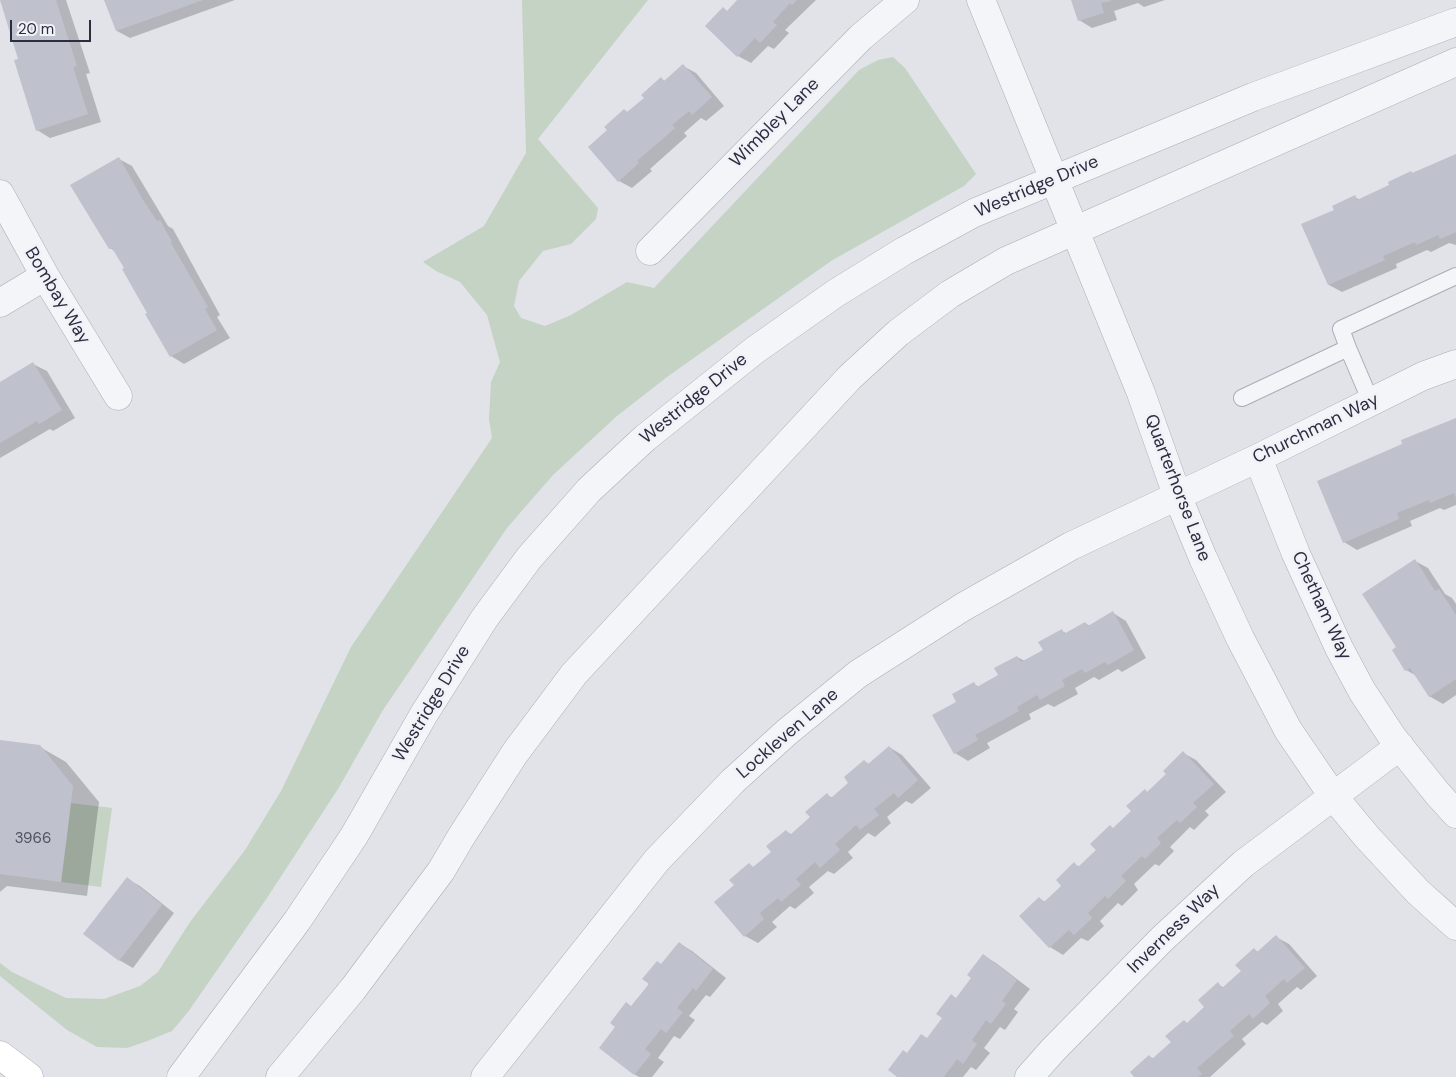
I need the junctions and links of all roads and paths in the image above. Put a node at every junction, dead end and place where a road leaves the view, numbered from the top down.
1 (905, 0) edge
2 (981, 0) edge
3 (1456, 22) edge
4 (1456, 62) edge
5 (1054, 178) junction
6 (0, 194) edge
7 (1075, 230) junction
8 (650, 251) dead end
9 (45, 276) junction
10 (1456, 276) edge
11 (0, 303) edge
12 (1348, 348) junction
13 (1456, 364) edge
14 (118, 396) dead end
15 (1242, 398) dead end
16 (1371, 402) junction
17 (1258, 458) junction
18 (1178, 495) junction
19 (1400, 746) junction
20 (1334, 796) junction
21 (1456, 814) edge
22 (1456, 926) edge
23 (0, 1055) edge
24 (29, 1077) edge
25 (180, 1077) edge
26 (280, 1077) edge
27 (485, 1077) edge
28 (1030, 1077) edge

1 - 8 street, Wimbley Lane
2 - 5 street, Quarterhorse Lane
3 - 5 street, Westridge Drive
4 - 7 street
5 - 7 street, Quarterhorse Lane
5 - 25 street, Westridge Drive
6 - 9 street, Bombay Way
7 - 18 street, Quarterhorse Lane
7 - 26 street
9 - 11 street
9 - 14 street, Bombay Way
10 - 12 lane
12 - 15 lane
12 - 16 lane
13 - 16 street, Churchman Way
16 - 17 street, Churchman Way
17 - 18 street, Churchman Way
17 - 19 street, Chetham Way
18 - 20 street, Quarterhorse Lane
18 - 27 street, Lockleven Lane
19 - 20 street
19 - 21 street, Chetham Way
20 - 22 street, Quarterhorse Lane
20 - 28 street, Inverness Way
23 - 24 main road

